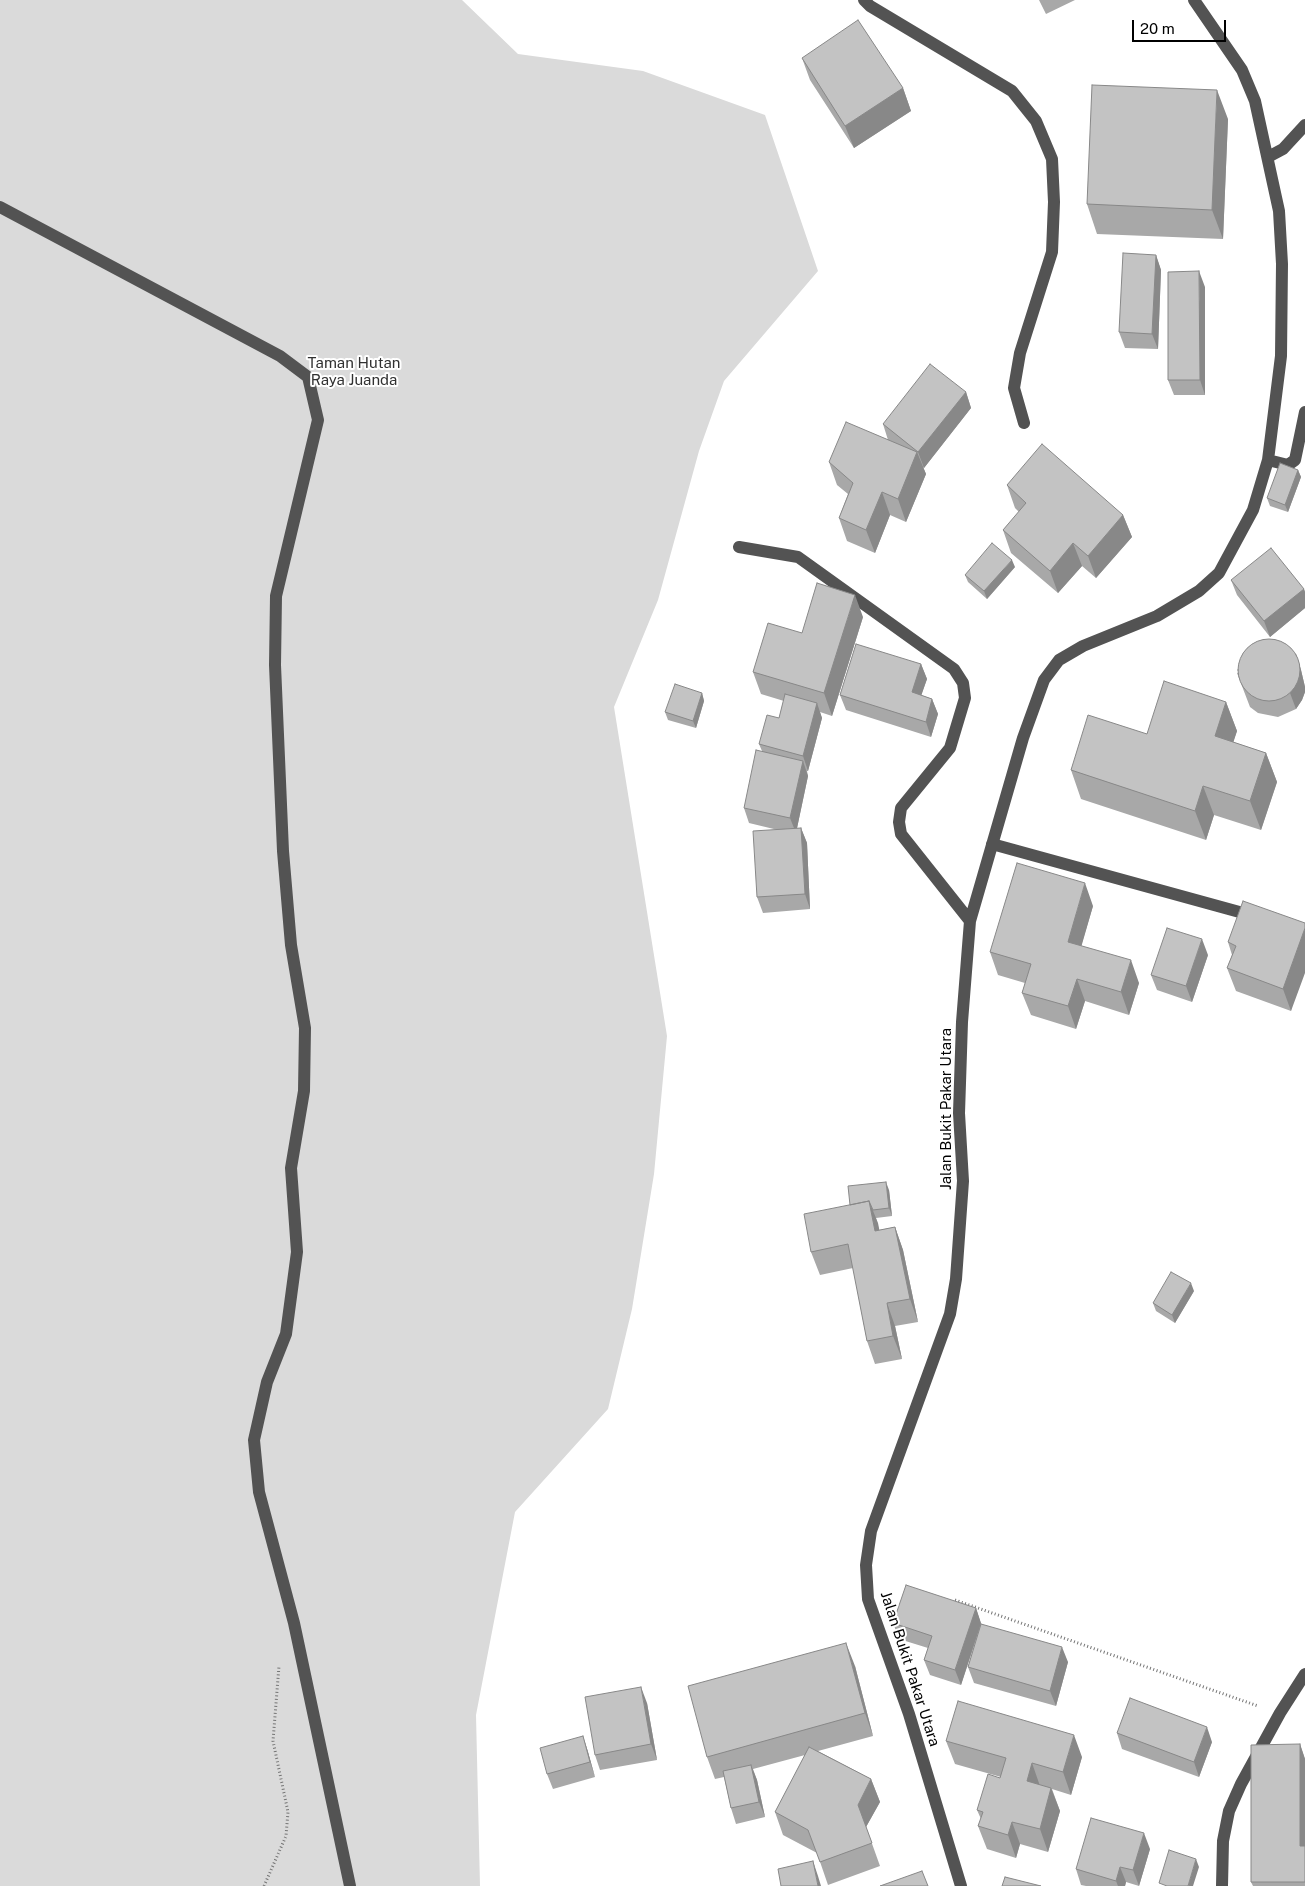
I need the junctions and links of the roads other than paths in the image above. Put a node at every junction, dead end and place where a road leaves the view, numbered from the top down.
1 (864, 0) edge
2 (1194, 0) edge
3 (1305, 125) edge
4 (1268, 157) junction
5 (0, 207) edge
6 (1305, 412) edge
7 (1024, 423) dead end
8 (1268, 460) junction
9 (739, 547) dead end
10 (992, 844) junction
11 (1267, 920) edge
12 (970, 922) junction
13 (1305, 1674) edge
14 (350, 1886) edge
15 (961, 1886) edge
16 (1222, 1886) edge

1 - 7 street
2 - 4 street, Jalan Bukit Pakar Utara
3 - 4 street
4 - 8 street, Jalan Bukit Pakar Utara
5 - 14 street
6 - 8 street
8 - 10 street, Jalan Bukit Pakar Utara
9 - 12 street
10 - 11 street
10 - 12 street, Jalan Bukit Pakar Utara
12 - 15 street, Jalan Bukit Pakar Utara
13 - 16 street

